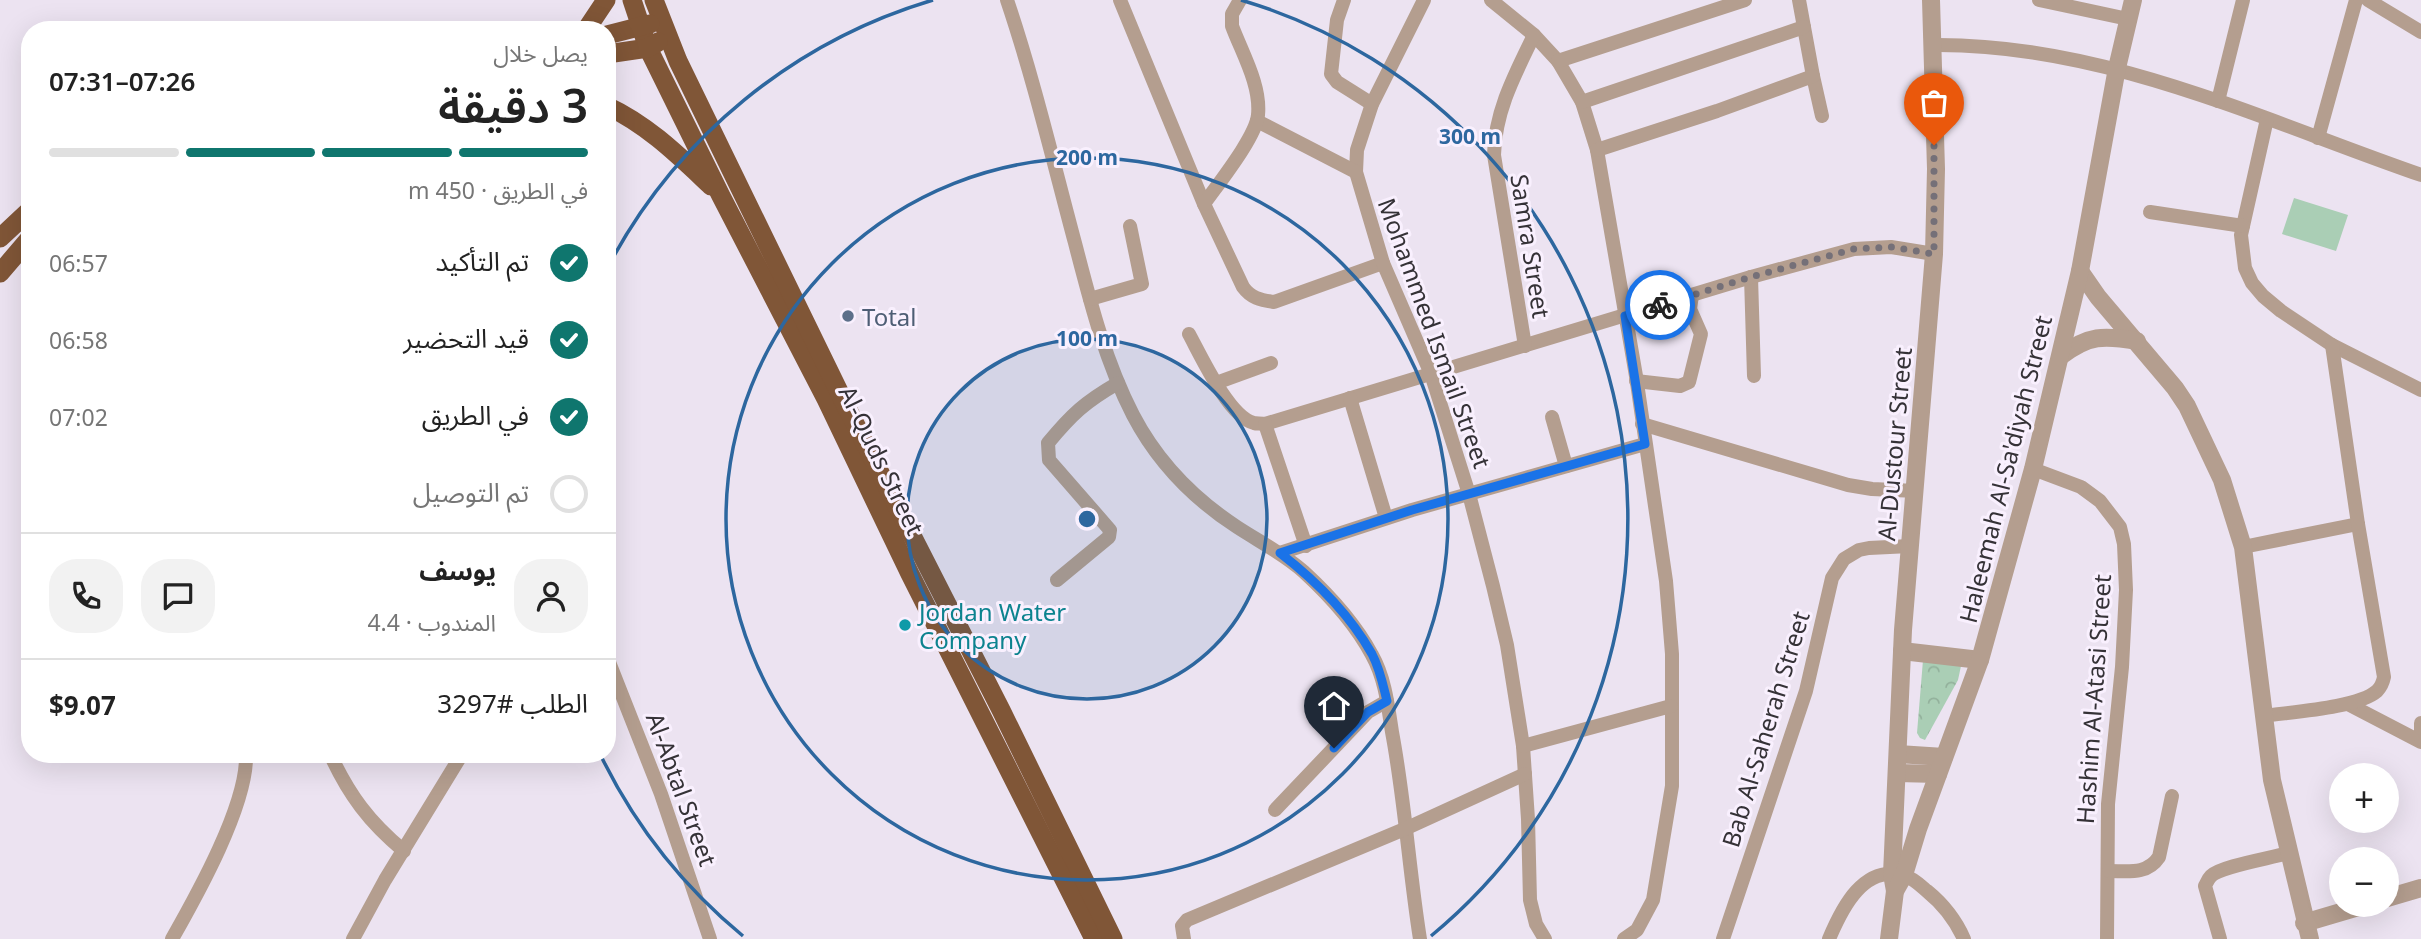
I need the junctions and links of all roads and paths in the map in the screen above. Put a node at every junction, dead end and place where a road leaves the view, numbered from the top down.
1 (606, 0) edge
2 (632, 0) edge
3 (654, 0) edge
4 (1007, 0) edge
5 (1120, 0) edge
6 (1226, 0) edge
7 (1240, 0) edge
8 (1344, 0) edge
9 (1424, 0) edge
10 (1492, 0) edge
11 (1745, 0) edge
12 (1800, 0) edge
13 (1931, 0) edge
14 (2039, 0) edge
15 (2133, 0) edge
16 (2243, 0) edge
17 (2356, 0) edge
18 (2368, 0) edge
19 (1232, 14) junction
20 (2128, 19) junction
21 (592, 21) edge
22 (640, 27) junction
23 (1804, 27) junction
24 (665, 28) junction
25 (616, 32) edge
26 (2421, 32) edge
27 (1534, 35) junction
28 (1933, 45) junction
29 (648, 48) junction
30 (616, 53) edge
31 (1558, 61) junction
32 (2117, 68) junction
33 (1813, 76) junction
34 (2218, 101) junction
35 (1582, 102) junction
36 (1372, 104) junction
37 (616, 110) edge
38 (1822, 116) dead end
39 (2267, 119) junction
40 (1257, 121) junction
41 (2318, 138) junction
42 (1597, 150) junction
43 (1356, 172) junction
44 (2421, 175) edge
45 (721, 196) junction
46 (1204, 204) junction
47 (2150, 212) dead end
48 (21, 218) edge
49 (1130, 226) dead end
50 (2243, 226) junction
51 (0, 238) edge
52 (21, 248) edge
53 (1934, 254) junction
54 (1383, 263) junction
55 (2080, 271) junction
56 (0, 273) edge
57 (1751, 277) junction
58 (1692, 295) junction
59 (1090, 299) junction
60 (1625, 316) junction
61 (1189, 334) dead end
62 (2137, 341) junction
63 (2332, 345) junction
64 (1525, 346) junction
65 (2061, 356) junction
66 (1271, 363) dead end
67 (1431, 374) junction
68 (1754, 376) dead end
69 (1636, 381) junction
70 (1118, 383) junction
71 (1216, 383) junction
72 (2421, 390) edge
73 (1350, 398) junction
74 (1552, 416) dead end
75 (1265, 424) junction
76 (1642, 424) junction
77 (1645, 444) junction
78 (1566, 466) junction
79 (2033, 470) junction
80 (1916, 491) junction
81 (1469, 494) junction
82 (1386, 518) junction
83 (2358, 524) junction
84 (1306, 546) junction
85 (1910, 546) junction
86 (2243, 547) junction
87 (1280, 553) junction
88 (1057, 580) dead end
89 (1902, 651) junction
90 (1980, 660) junction
91 (616, 679) edge
92 (1387, 701) junction
93 (2348, 704) junction
94 (1671, 706) junction
95 (2264, 716) junction
96 (2421, 723) edge
97 (2421, 741) edge
98 (1522, 746) junction
99 (1944, 757) junction
100 (245, 763) edge
101 (334, 763) edge
102 (457, 763) edge
103 (1897, 763) junction
104 (1525, 774) junction
105 (1938, 774) junction
106 (2172, 796) dead end
107 (1275, 810) dead end
108 (1407, 828) junction
109 (404, 851) junction
110 (2288, 853) junction
111 (2109, 871) junction
112 (1897, 880) junction
113 (2421, 888) edge
114 (2399, 894) edge
115 (2338, 917) edge
116 (2307, 931) edge
117 (172, 939) edge
118 (353, 939) edge
119 (710, 939) edge
120 (1094, 939) edge
121 (1113, 939) edge
122 (1184, 939) edge
123 (1420, 939) edge
124 (1545, 939) edge
125 (1624, 939) edge
126 (1723, 939) edge
127 (1829, 939) edge
128 (1889, 939) edge
129 (1964, 939) edge
130 (2107, 939) edge
131 (2220, 939) edge

1 - 21 highway
2 - 22 highway, Al-Quds Street
3 - 24 highway, Al-Quds Street
4 - 59 street
5 - 46 street
6 - 19 street
7 - 19 street
8 - 36 street
9 - 36 street, Mohammed Ismail Street
10 - 27 street
11 - 31 street
12 - 23 street
13 - 28 street, Al-Dustour Street
14 - 20 street
15 - 20 street, Haleemah Al-Sa'diyah Street
16 - 34 street
17 - 41 street
18 - 26 street
19 - 40 street
20 - 32 street, Haleemah Al-Sa'diyah Street
22 - 24 highway
22 - 25 highway
22 - 29 highway, Al-Quds Street
23 - 33 street
23 - 35 street
24 - 29 highway
24 - 121 highway, Al-Quds Street
27 - 31 street
27 - 64 street, Samra Street
28 - 32 street
28 - 53 street, Al-Dustour Street
29 - 30 highway
29 - 45 highway, Al-Quds Street
31 - 35 street
32 - 34 street
32 - 55 street, Haleemah Al-Sa'diyah Street
33 - 38 street
33 - 42 street
34 - 39 street
35 - 42 street
36 - 43 street, Mohammed Ismail Street
37 - 45 highway
39 - 41 street
39 - 50 street
40 - 43 street
40 - 46 street
41 - 44 street
42 - 60 street
43 - 54 street, Mohammed Ismail Street
45 - 120 highway, Al-Quds Street
46 - 54 street
47 - 50 street
48 - 51 highway
49 - 59 street
50 - 63 street
52 - 56 highway
53 - 57 street
53 - 80 street, Al-Dustour Street
54 - 67 street, Mohammed Ismail Street
55 - 62 street
55 - 65 street, Haleemah Al-Sa'diyah Street
57 - 58 street
57 - 68 street
58 - 60 street
58 - 69 street
59 - 70 street
60 - 64 street
60 - 69 street
61 - 71 street
62 - 65 street
62 - 86 street
63 - 72 street
63 - 83 street
64 - 67 street
65 - 79 street, Haleemah Al-Sa'diyah Street
66 - 71 street
67 - 73 street
67 - 81 street, Mohammed Ismail Street
69 - 76 street
70 - 87 street
70 - 88 street
71 - 75 street
73 - 75 street
73 - 82 street
74 - 78 street
75 - 84 street
76 - 77 street
76 - 80 street
77 - 78 street
77 - 94 street
78 - 81 street
79 - 90 street, Haleemah Al-Sa'diyah Street
79 - 111 street, Hashim Al-Atasi Street
80 - 85 street, Al-Dustour Street
81 - 82 street
81 - 98 street, Mohammed Ismail Street
82 - 84 street
83 - 86 street
83 - 93 street
84 - 87 street
85 - 89 street, Al-Dustour Street
85 - 126 street, Bab Al-Saherah Street
86 - 95 street
87 - 92 street
89 - 90 street
89 - 103 street, Al-Dustour Street
90 - 99 street, Haleemah Al-Sa'diyah Street
91 - 119 street, Al-Abtal Street
92 - 107 street
92 - 108 street
93 - 95 street
93 - 97 street
94 - 98 street
94 - 125 street
95 - 110 street
96 - 97 street
98 - 104 street, Mohammed Ismail Street
99 - 103 street
99 - 105 street, Haleemah Al-Sa'diyah Street
100 - 117 street
101 - 109 street
102 - 109 street
103 - 105 street
103 - 112 street, Al-Dustour Street
104 - 108 street
104 - 124 street, Mohammed Ismail Street
105 - 112 street, Haleemah Al-Sa'diyah Street
106 - 111 street
108 - 122 street
108 - 123 street
109 - 118 street
110 - 116 street
110 - 131 street
111 - 130 street, Hashim Al-Atasi Street
112 - 127 street
112 - 128 street, Haleemah Al-Sa'diyah Street
112 - 129 street
113 - 114 street
115 - 116 street

